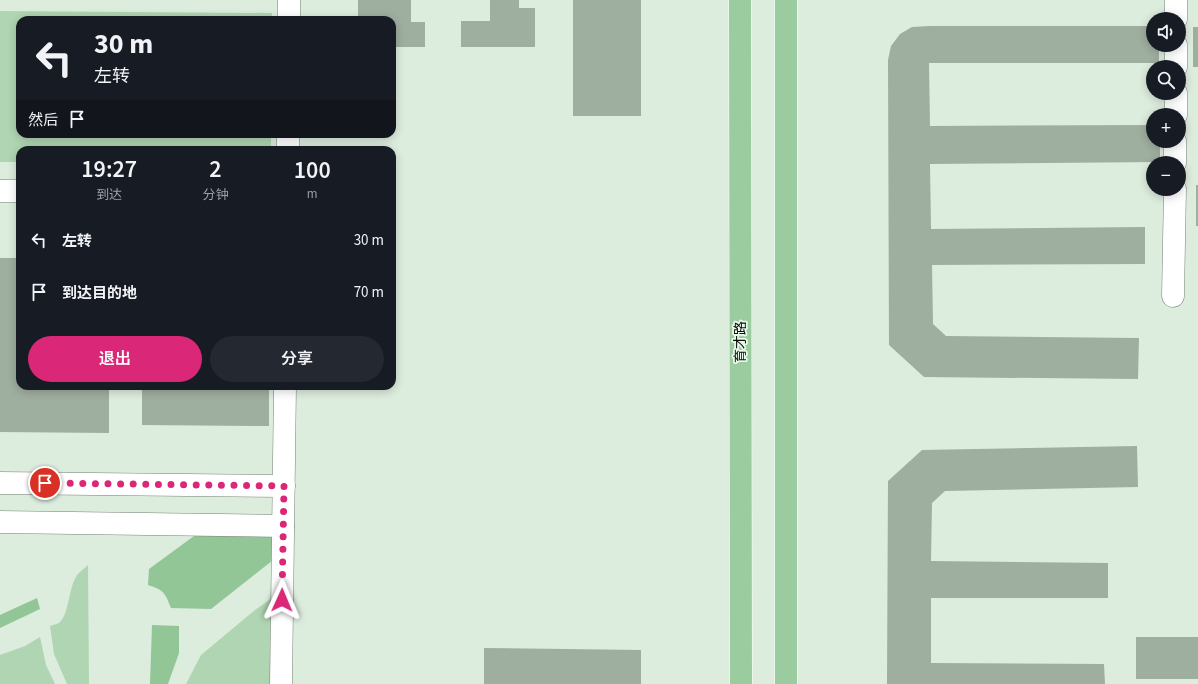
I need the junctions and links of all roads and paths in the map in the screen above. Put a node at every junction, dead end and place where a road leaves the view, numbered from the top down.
1 (289, 0) edge
2 (740, 0) edge
3 (786, 0) edge
4 (1176, 0) edge
5 (1176, 12) edge
6 (289, 16) edge
7 (0, 191) edge
8 (16, 191) edge
9 (1174, 196) edge
10 (1173, 296) dead end
11 (285, 390) edge
12 (0, 483) edge
13 (284, 486) junction
14 (0, 522) edge
15 (283, 526) junction
16 (281, 684) edge
17 (741, 684) edge
18 (786, 684) edge

1 - 6 lane
2 - 17 main road, 育才路
3 - 18 main road
4 - 5 lane
7 - 8 lane
9 - 10 lane
11 - 13 lane
12 - 13 lane
13 - 15 lane
14 - 15 lane
15 - 16 lane

